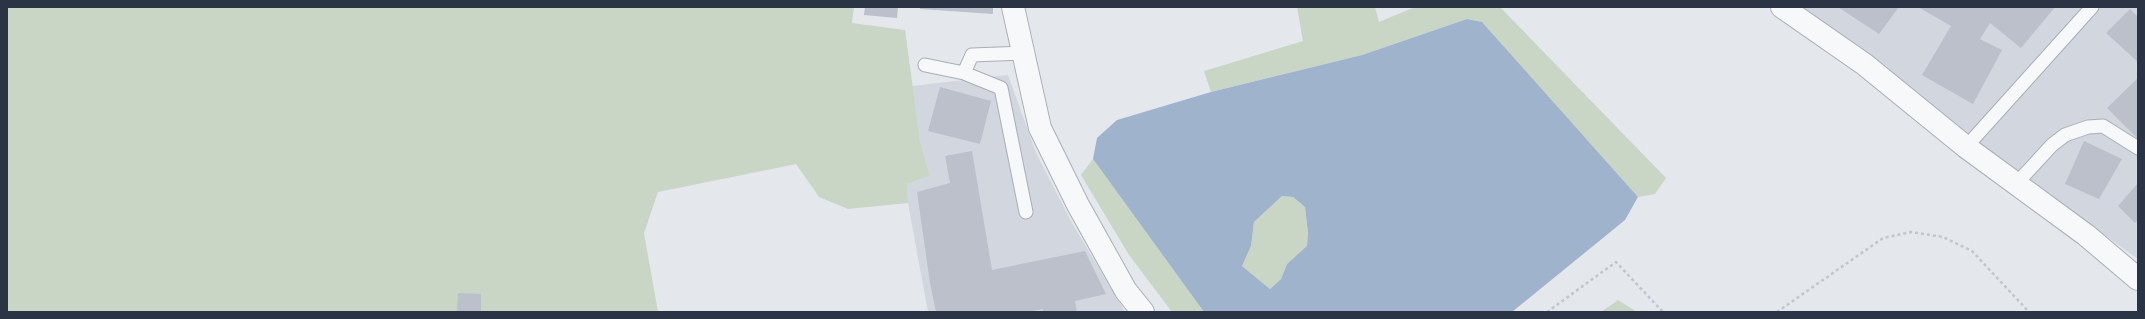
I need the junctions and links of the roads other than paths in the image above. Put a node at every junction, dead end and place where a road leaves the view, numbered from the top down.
1 (1013, 7) edge
2 (1782, 7) edge
3 (2092, 7) edge
4 (1022, 53) junction
5 (925, 65) dead end
6 (964, 73) junction
7 (1966, 147) junction
8 (2138, 148) edge
9 (2016, 184) junction
10 (1026, 212) dead end
11 (2138, 279) edge
12 (1143, 312) edge

1 - 4 street
2 - 7 street
3 - 7 lane
4 - 6 lane
4 - 12 street
5 - 6 lane
6 - 10 lane
7 - 9 street
8 - 9 lane
9 - 11 street

